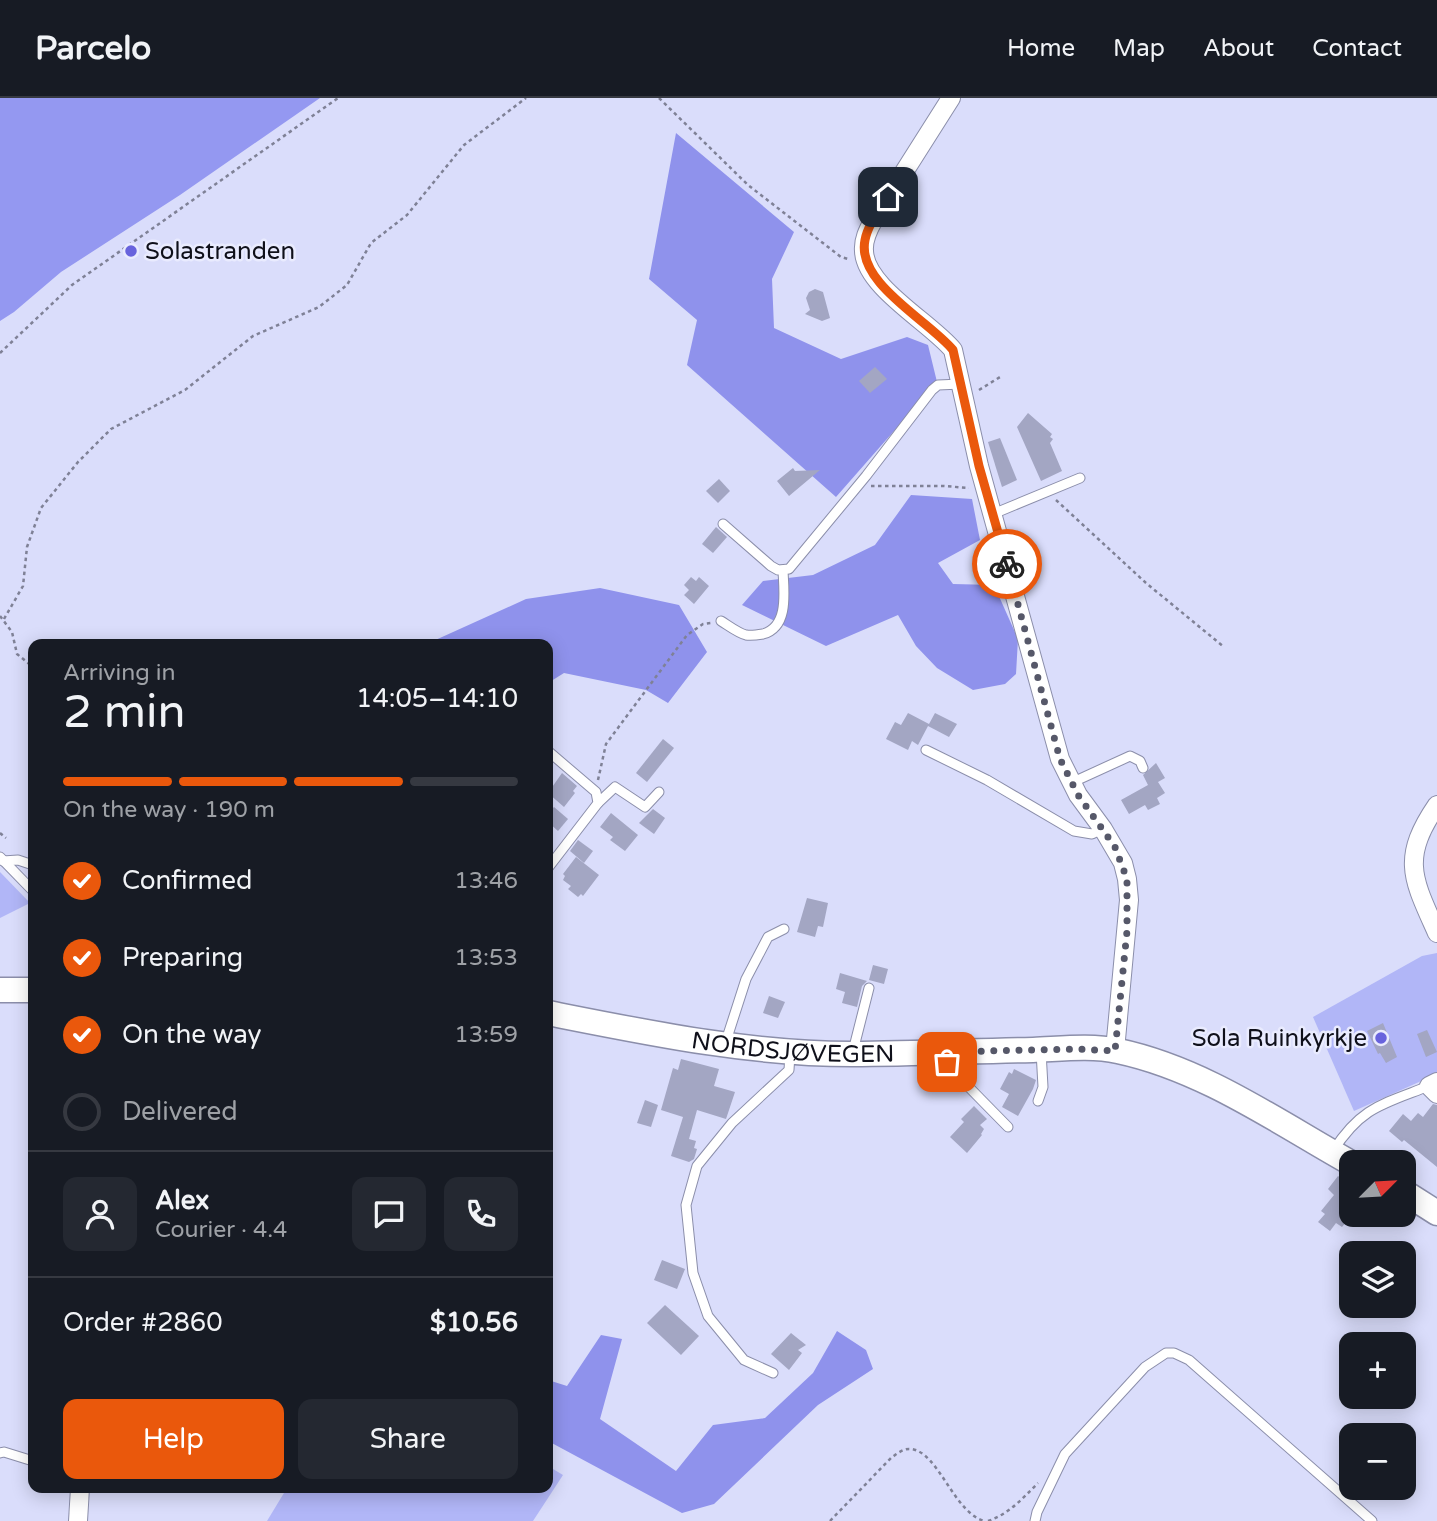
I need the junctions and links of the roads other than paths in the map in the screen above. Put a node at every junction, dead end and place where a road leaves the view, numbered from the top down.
1 (951, 98) edge
2 (961, 384) junction
3 (1080, 478) dead end
4 (993, 514) junction
5 (723, 524) dead end
6 (783, 570) junction
7 (721, 621) road end
8 (926, 750) dead end
9 (553, 755) edge
10 (1143, 768) dead end
11 (1071, 783) junction
12 (659, 792) dead end
13 (598, 803) junction
14 (1437, 805) edge
15 (1103, 829) junction
16 (2, 858) edge
17 (553, 862) edge
18 (28, 863) edge
19 (28, 886) edge
20 (784, 929) dead end
21 (1437, 933) edge
22 (869, 988) dead end
23 (0, 990) edge
24 (28, 990) edge
25 (553, 1014) edge
26 (724, 1046) junction
27 (1041, 1050) junction
28 (1115, 1051) junction
29 (942, 1052) junction
30 (791, 1053) junction
31 (852, 1054) junction
32 (1434, 1087) edge
33 (1038, 1101) dead end
34 (1008, 1127) dead end
35 (1342, 1150) edge
36 (1339, 1157) edge
37 (1416, 1200) edge
38 (1437, 1213) edge
39 (773, 1373) dead end
40 (0, 1453) edge
41 (28, 1459) edge
42 (80, 1493) edge
43 (78, 1521) edge
44 (1035, 1521) edge
45 (1371, 1521) edge

1 - 2 street
2 - 4 street
2 - 6 lane
3 - 4 lane
4 - 11 street
5 - 6 lane
6 - 7 lane
8 - 15 lane
9 - 13 lane
10 - 11 lane
11 - 15 street
12 - 13 lane
13 - 17 lane
14 - 21 street
15 - 28 street
16 - 18 lane
16 - 19 lane
20 - 26 lane
22 - 31 lane
23 - 24 street
25 - 26 street, NORDSJØVEGEN
26 - 30 street, NORDSJØVEGEN
27 - 28 street, NORDSJØVEGEN
27 - 29 street, NORDSJØVEGEN
27 - 33 lane
28 - 36 street, NORDSJØVEGEN
29 - 31 street, NORDSJØVEGEN
29 - 34 lane
30 - 31 street, NORDSJØVEGEN
30 - 39 lane
32 - 35 lane
37 - 38 street
40 - 41 lane
42 - 43 street
44 - 45 lane

